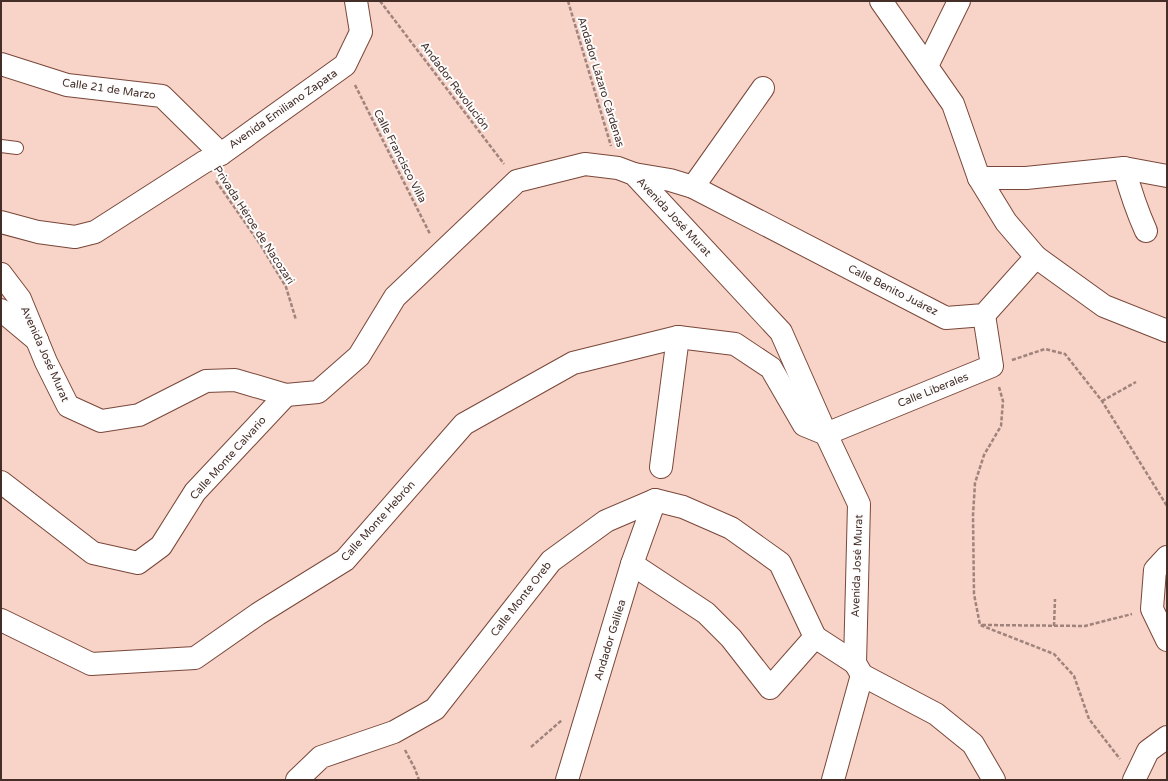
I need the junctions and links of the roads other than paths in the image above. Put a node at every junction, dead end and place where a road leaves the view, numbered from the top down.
1 (356, 1) edge
2 (881, 1) edge
3 (959, 1) edge
4 (1, 64) edge
5 (927, 66) junction
6 (763, 88) dead end
7 (1, 146) edge
8 (17, 148) dead end
9 (212, 158) junction
10 (1124, 168) junction
11 (626, 171) junction
12 (1167, 176) edge
13 (979, 178) junction
14 (694, 187) junction
15 (1, 222) edge
16 (1146, 231) dead end
17 (1036, 257) junction
18 (1, 274) edge
19 (1, 310) edge
20 (984, 315) junction
21 (1167, 331) edge
22 (678, 337) junction
23 (37, 340) junction
24 (286, 395) junction
25 (826, 434) junction
26 (661, 467) dead end
27 (1, 482) edge
28 (655, 500) junction
29 (1167, 557) edge
30 (632, 564) junction
31 (1, 620) edge
32 (815, 637) junction
33 (1167, 640) edge
34 (858, 669) junction
35 (1167, 737) edge
36 (1134, 779) edge
37 (297, 780) edge
38 (567, 780) edge
39 (833, 780) edge
40 (994, 780) edge

1 - 9 street, Avenida Emiliano Zapata
2 - 5 street
3 - 5 street
4 - 9 street, Calle 21 de Marzo
5 - 13 street
6 - 14 street
7 - 8 lane
9 - 15 street, Avenida Emiliano Zapata
10 - 12 street
10 - 13 street
10 - 16 street
11 - 14 street, Calle Benito Juárez
11 - 24 street, Avenida José Murat
11 - 25 street, Avenida José Murat
13 - 17 street
14 - 20 street, Calle Benito Juárez
17 - 20 street
17 - 21 street
18 - 23 street, Avenida José Murat
19 - 23 street
20 - 25 street, Calle Liberales
22 - 25 street
22 - 26 street
22 - 31 street, Calle Monte Hebrón
23 - 24 street, Avenida José Murat
24 - 27 street, Calle Monte Calvario
25 - 34 street, Avenida José Murat
28 - 30 street, Andador Galilea
28 - 32 street
28 - 37 street, Calle Monte Oreb
29 - 33 street
30 - 32 street
30 - 38 street, Andador Galilea
32 - 34 street
34 - 39 street, Avenida José Murat
34 - 40 street
35 - 36 street

